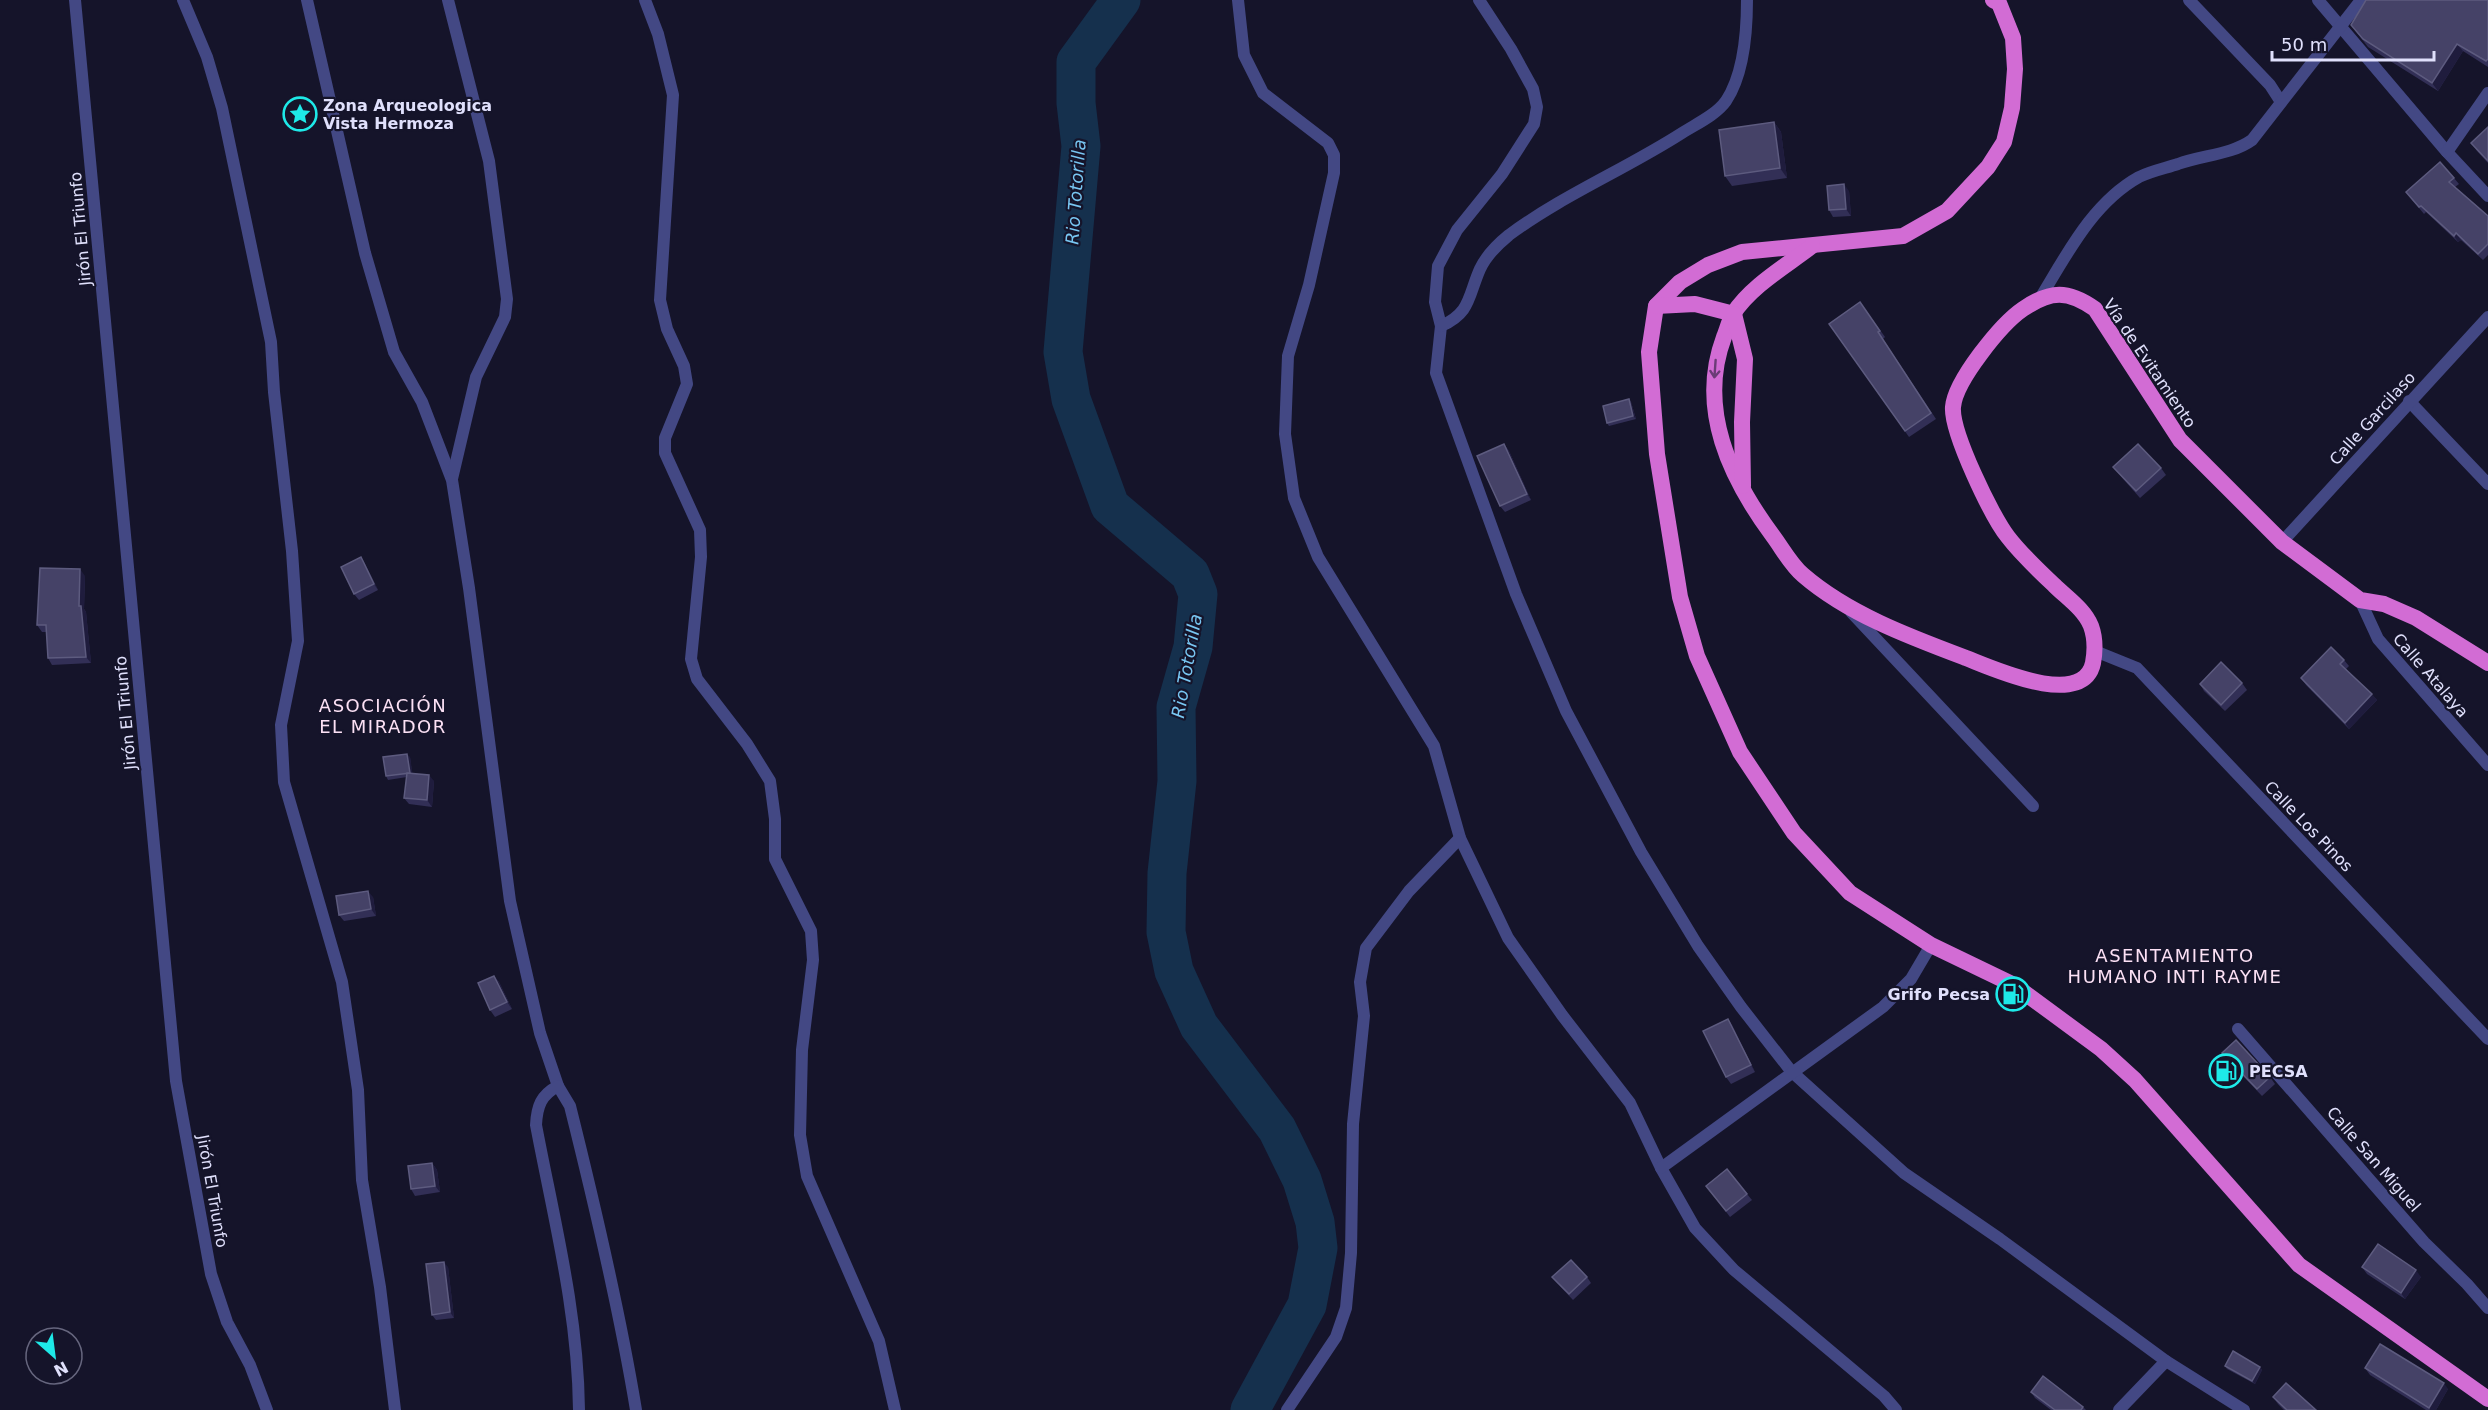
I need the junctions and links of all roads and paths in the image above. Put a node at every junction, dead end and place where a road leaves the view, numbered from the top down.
1 (75, 0) edge
2 (183, 0) edge
3 (307, 0) edge
4 (448, 0) edge
5 (645, 0) edge
6 (1238, 0) edge
7 (1479, 0) edge
8 (1747, 0) edge
9 (1993, 0) edge
10 (2189, 0) edge
11 (2318, 0) edge
12 (2361, 0) edge
13 (2340, 29) junction
14 (2488, 93) edge
15 (2281, 102) junction
16 (2447, 152) junction
17 (2488, 196) edge
18 (1813, 246) junction
19 (2039, 300) junction
20 (1656, 306) junction
21 (1734, 314) junction
22 (2488, 317) edge
23 (1441, 326) junction
24 (2409, 401) junction
25 (452, 480) junction
26 (2488, 484) edge
27 (1743, 489) junction
28 (2282, 542) junction
29 (2360, 600) junction
30 (1846, 606) junction
31 (2095, 651) junction
32 (2488, 663) edge
33 (2488, 765) edge
34 (2033, 806) dead end
35 (1460, 838) junction
36 (1930, 945) junction
37 (2238, 1029) dead end
38 (2488, 1039) edge
39 (1791, 1071) junction
40 (558, 1086) junction
41 (1661, 1168) junction
42 (2488, 1308) edge
43 (2166, 1361) junction
44 (2488, 1399) edge
45 (267, 1410) edge
46 (395, 1410) edge
47 (579, 1410) edge
48 (636, 1410) edge
49 (895, 1410) edge
50 (1287, 1410) edge
51 (1896, 1410) edge
52 (2119, 1410) edge
53 (2244, 1410) edge

1 - 45 street, Jirón El Triunfo
2 - 46 street
3 - 25 street
4 - 25 street
5 - 49 street
6 - 35 street
7 - 23 street
8 - 23 street
9 - 18 highway
10 - 15 street
11 - 13 street
12 - 13 street
13 - 15 street
13 - 16 street
14 - 16 street
15 - 19 street
16 - 17 street
18 - 20 highway
18 - 21 highway
19 - 28 highway, Vía de Evitamiento
19 - 31 highway, Vía de Evitamiento
20 - 21 highway
20 - 36 highway
21 - 27 highway
21 -> 27 highway
22 - 24 street, Calle Garcilaso
23 - 39 street
24 - 26 street
24 - 28 street, Calle Garcilaso
25 - 40 street
27 - 30 highway
28 - 29 highway, Vía de Evitamiento
29 - 32 highway, Vía de Evitamiento
29 - 33 street, Calle Atalaya
30 - 31 highway
30 - 34 street
31 - 38 street, Calle Los Pinos
35 - 41 street
35 - 50 street
36 - 39 street
36 - 44 highway
37 - 42 street, Calle San Miguel
39 - 41 street
39 - 43 street
40 - 47 street
40 - 48 street
41 - 51 street
43 - 52 street
43 - 53 street

